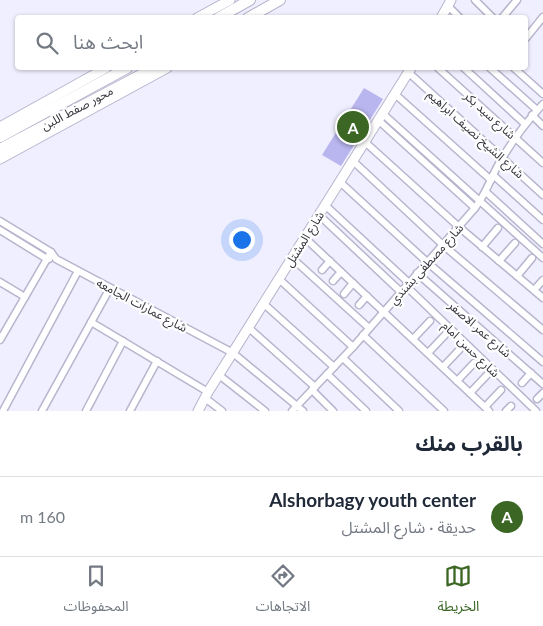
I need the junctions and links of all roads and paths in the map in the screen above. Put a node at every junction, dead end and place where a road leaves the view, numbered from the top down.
1 (230, 0) edge
2 (250, 0) edge
3 (289, 0) edge
4 (475, 0) edge
5 (274, 2) edge
6 (512, 2) edge
7 (449, 3) edge
8 (202, 15) edge
9 (223, 15) edge
10 (249, 15) edge
11 (253, 15) edge
12 (443, 15) edge
13 (458, 15) edge
14 (490, 15) edge
15 (504, 15) edge
16 (543, 18) edge
17 (528, 36) edge
18 (102, 70) edge
19 (123, 70) edge
20 (150, 70) edge
21 (163, 70) edge
22 (410, 70) edge
23 (440, 70) edge
24 (466, 70) edge
25 (492, 70) edge
26 (516, 70) edge
27 (395, 94) junction
28 (543, 94) edge
29 (543, 104) edge
30 (535, 113) junction
31 (380, 117) junction
32 (525, 124) junction
33 (543, 126) edge
34 (0, 127) edge
35 (0, 136) edge
36 (515, 138) junction
37 (365, 142) junction
38 (0, 149) edge
39 (502, 158) junction
40 (0, 159) edge
41 (353, 161) junction
42 (543, 163) edge
43 (492, 177) junction
44 (340, 182) junction
45 (486, 192) junction
46 (543, 195) edge
47 (480, 201) junction
48 (325, 205) junction
49 (475, 208) junction
50 (319, 215) junction
51 (543, 220) edge
52 (0, 221) edge
53 (459, 227) junction
54 (498, 228) dead end
55 (0, 230) edge
56 (305, 238) junction
57 (515, 242) dead end
58 (543, 244) edge
59 (443, 245) junction
60 (482, 247) junction
61 (51, 252) junction
62 (292, 258) junction
63 (532, 258) dead end
64 (543, 258) edge
65 (46, 259) junction
66 (56, 259) junction
67 (330, 261) junction
68 (499, 261) junction
69 (427, 262) junction
70 (322, 270) dead end
71 (78, 271) junction
72 (341, 272) junction
73 (418, 273) junction
74 (517, 276) junction
75 (279, 279) junction
76 (543, 280) edge
77 (333, 281) dead end
78 (0, 282) edge
79 (354, 283) junction
80 (405, 287) junction
81 (110, 288) junction
82 (534, 290) junction
83 (344, 294) dead end
84 (367, 296) junction
85 (25, 297) junction
86 (543, 298) edge
87 (264, 304) junction
88 (359, 305) dead end
89 (384, 311) junction
90 (430, 321) dead end
91 (91, 322) junction
92 (249, 328) junction
93 (369, 328) junction
94 (543, 330) edge
95 (363, 334) junction
96 (445, 335) dead end
97 (413, 339) junction
98 (0, 340) edge
99 (123, 341) junction
100 (353, 347) junction
101 (460, 349) dead end
102 (231, 352) junction
103 (428, 353) junction
104 (342, 358) junction
105 (157, 361) junction
106 (474, 362) dead end
107 (543, 362) edge
108 (334, 367) junction
109 (443, 368) junction
110 (327, 374) junction
111 (531, 374) junction
112 (219, 375) junction
113 (487, 375) dead end
114 (457, 381) junction
115 (522, 383) dead end
116 (543, 384) edge
117 (313, 389) junction
118 (501, 390) dead end
119 (470, 393) junction
120 (543, 393) edge
121 (207, 395) junction
122 (538, 399) dead end
123 (297, 406) junction
124 (487, 409) edge
125 (3, 411) edge
126 (42, 411) edge
127 (86, 411) edge
128 (130, 411) edge
129 (198, 411) edge
130 (222, 411) edge
131 (265, 411) edge
132 (292, 411) edge
133 (303, 411) edge
134 (333, 411) edge
135 (366, 411) edge
136 (399, 411) edge
137 (444, 411) edge
138 (536, 411) edge

1 - 8 street
2 - 9 main road
3 - 5 main road
4 - 14 street
5 - 10 street
5 - 11 main road
6 - 15 street
7 - 12 street
7 - 13 street
16 - 17 street
18 - 34 street
19 - 35 main road, محور صفط اللبن
20 - 38 main road, محور صفط اللبن
21 - 40 street
22 - 27 street, شارع المشتل
22 - 39 street, شارع الشيخ نصيف ابراهيم
23 - 36 street, شارع سيد بكر
24 - 32 street
25 - 30 street
26 - 28 street
27 - 31 street, شارع المشتل
27 - 43 street
29 - 30 street, شارع مصطفى بشندي
30 - 32 street, شارع مصطفى بشندي
30 - 33 street
31 - 37 street, شارع المشتل
31 - 47 street
31 - 49 street
32 - 36 street, شارع مصطفى بشندي
36 - 39 street, شارع مصطفى بشندي
36 - 42 street, شارع سيد بكر
37 - 41 street, شارع المشتل
37 - 53 street
39 - 43 street, شارع مصطفى بشندي
39 - 46 street, شارع الشيخ نصيف ابراهيم
41 - 44 street, شارع المشتل
41 - 59 street
43 - 45 street, شارع مصطفى بشندي
43 - 51 street
44 - 48 street, شارع المشتل
44 - 69 street
45 - 47 street, شارع مصطفى بشندي
45 - 58 street
47 - 49 street, شارع مصطفى بشندي
47 - 64 street
48 - 50 street, شارع المشتل
48 - 80 street
49 - 53 street, شارع مصطفى بشندي
50 - 56 street, شارع المشتل
50 - 80 street
52 - 61 street, شارع عمارات الجامعه
53 - 59 street, شارع مصطفى بشندي
53 - 60 street
54 - 60 street
55 - 65 street
56 - 62 street, شارع المشتل
56 - 67 street
57 - 68 street
59 - 69 street, شارع مصطفى بشندي
59 - 94 street
60 - 68 street
61 - 65 street
61 - 66 street, شارع عمارات الجامعه
62 - 75 street, شارع المشتل
62 - 93 street
63 - 74 street
65 - 66 street, شارع عمارات الجامعه
65 - 85 street
66 - 71 street, شارع عمارات الجامعه
67 - 70 street
67 - 72 street
68 - 74 street
69 - 73 street, شارع مصطفى بشندي
69 - 107 street
71 - 81 street, شارع عمارات الجامعه
71 - 125 street
72 - 77 street
72 - 79 street
73 - 80 street, شارع مصطفى بشندي
73 - 111 street, شارع عمر الاصفر
74 - 82 street
75 - 87 street, شارع المشتل
75 - 100 street
76 - 82 street
78 - 85 street
79 - 83 street
79 - 84 street
80 - 89 street, شارع مصطفى بشندي
80 - 138 street, شارع حسن امام
81 - 91 street
81 - 102 street, شارع عمارات الجامعه
82 - 86 street
84 - 88 street
84 - 89 street
85 - 98 street
87 - 92 street, شارع المشتل
87 - 108 street
89 - 93 street, شارع مصطفى بشندي
89 - 97 street
90 - 97 street
91 - 99 street
91 - 126 street
92 - 102 street, شارع المشتل
92 - 117 street
93 - 95 street, شارع مصطفى بشندي
95 - 100 street, شارع مصطفى بشندي
95 - 137 street
96 - 103 street
97 - 103 street
99 - 105 street
99 - 127 street
100 - 104 street, شارع مصطفى بشندي
101 - 109 street
102 - 112 street, شارع المشتل
102 - 123 street, شارع عمارات الجامعه
103 - 109 street
104 - 108 street, شارع مصطفى بشندي
104 - 136 street
105 - 121 street
105 - 128 street
106 - 114 street
108 - 110 street, شارع مصطفى بشندي
109 - 114 street
110 - 117 street, شارع مصطفى بشندي
110 - 135 street
111 - 115 street
111 - 116 street, شارع عمر الاصفر
112 - 121 street, شارع المشتل
112 - 131 street
113 - 119 street
114 - 119 street
117 - 123 street, شارع مصطفى بشندي
117 - 134 street
118 - 124 street
119 - 124 street
120 - 122 street
121 - 129 street, شارع المشتل
121 - 130 street
123 - 132 street, شارع مصطفى بشندي
123 - 133 street, شارع عمارات الجامعه

